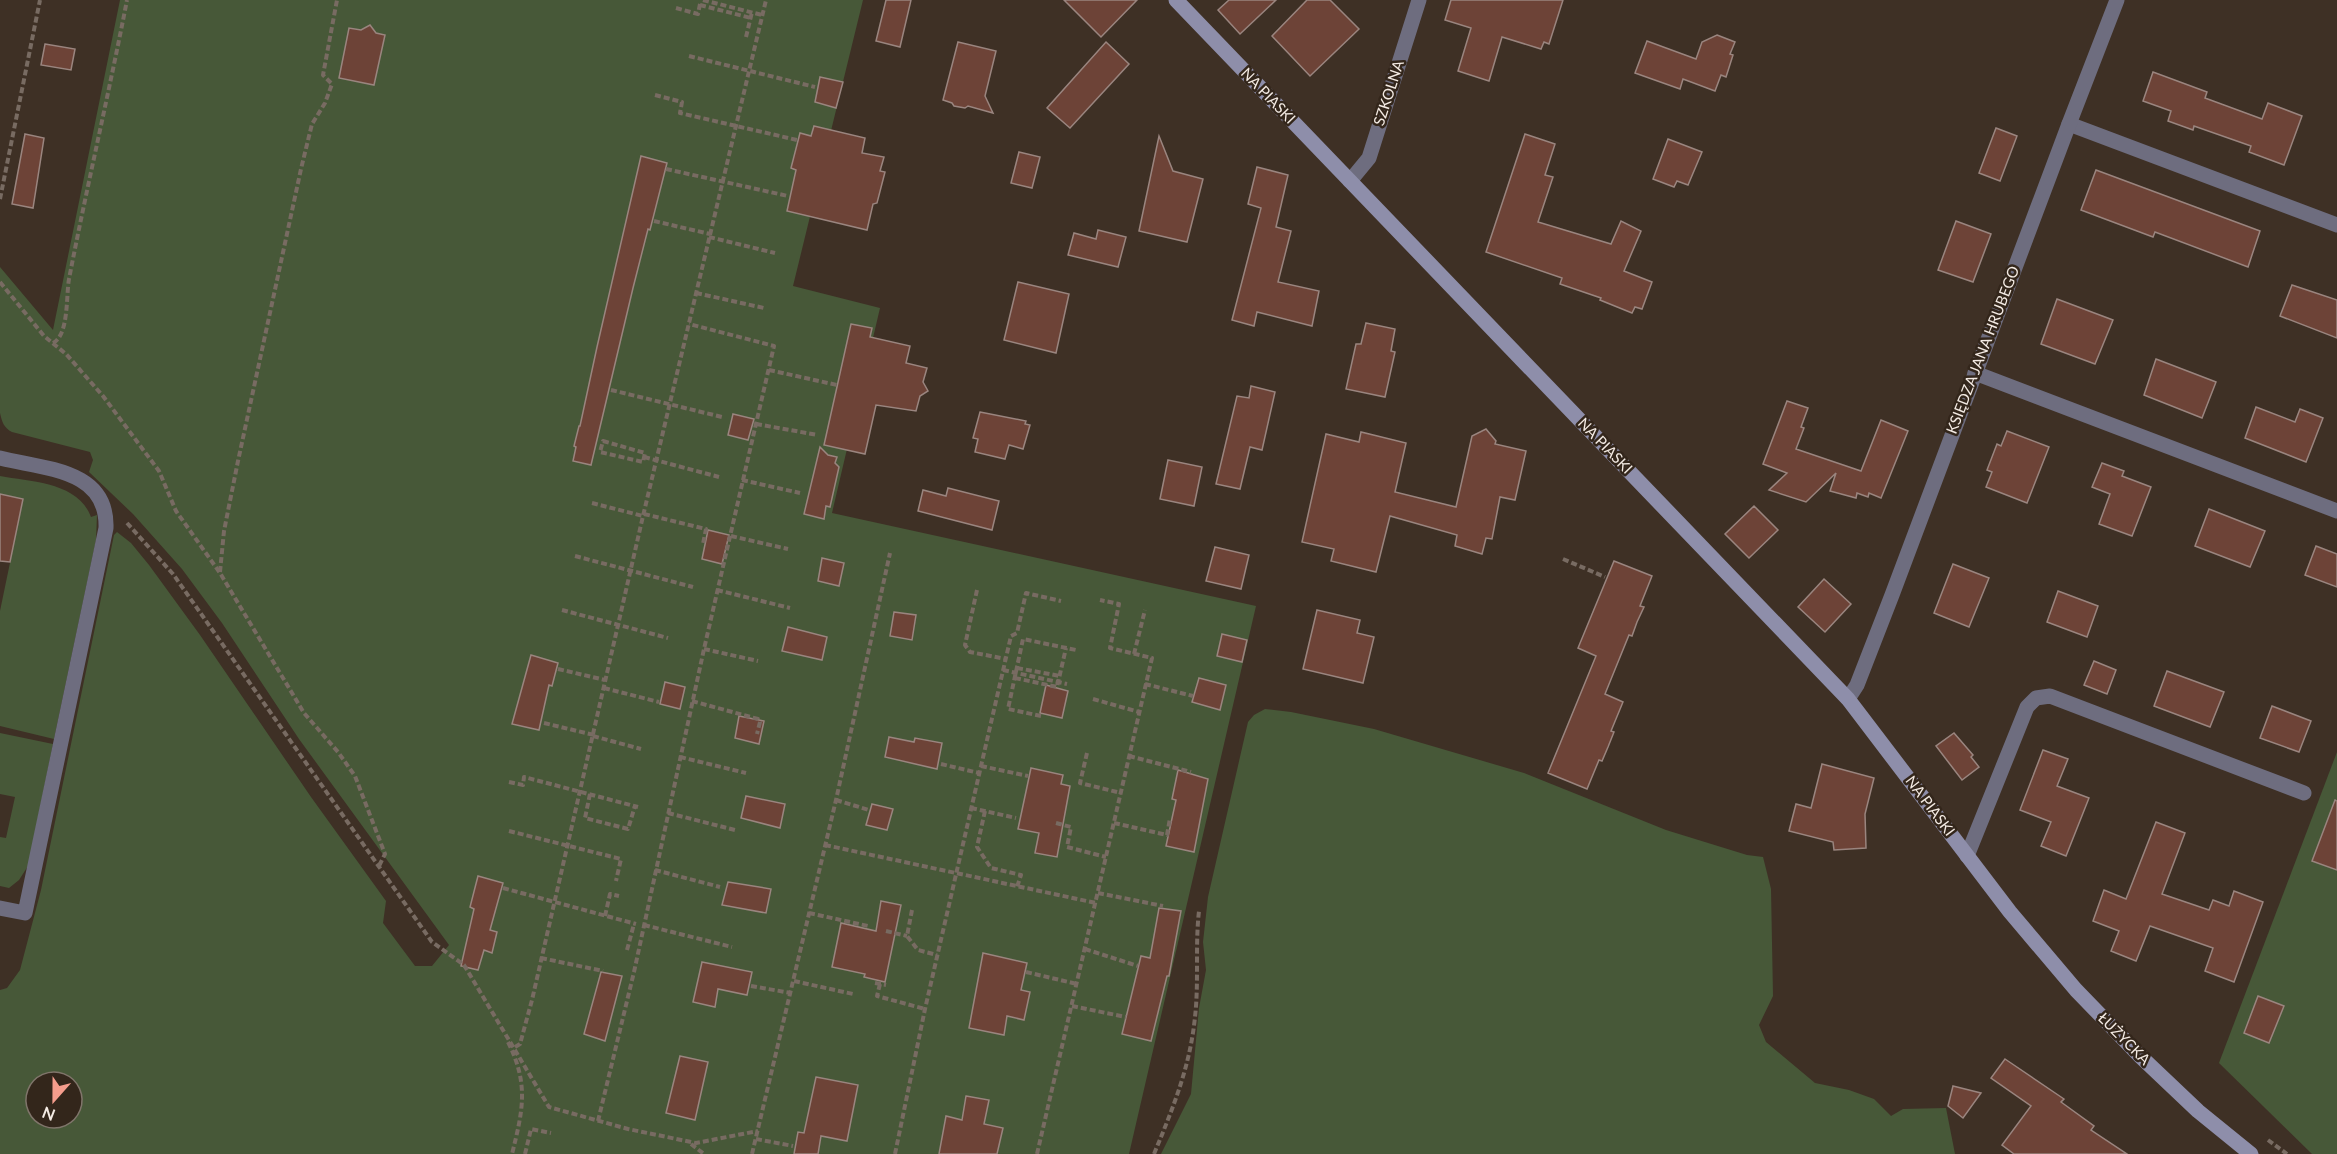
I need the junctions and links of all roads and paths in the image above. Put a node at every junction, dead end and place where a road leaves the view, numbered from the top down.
1 (40, 0) edge
2 (127, 0) edge
3 (337, 0) edge
4 (766, 0) edge
5 (1176, 0) edge
6 (1419, 0) edge
7 (2117, 0) edge
8 (702, 2) edge
9 (676, 9) dead end
10 (752, 12) junction
11 (762, 15) junction
12 (751, 18) junction
13 (746, 37) dead end
14 (689, 56) dead end
15 (749, 71) junction
16 (815, 87) dead end
17 (655, 95) dead end
18 (2068, 124) junction
19 (736, 126) junction
20 (797, 140) dead end
21 (666, 169) dead end
22 (723, 181) junction
23 (1350, 181) junction
24 (788, 196) dead end
25 (0, 199) edge
26 (654, 221) dead end
27 (2337, 225) edge
28 (710, 235) junction
29 (775, 253) dead end
30 (0, 282) edge
31 (696, 293) junction
32 (764, 308) dead end
33 (689, 324) junction
34 (52, 343) junction
35 (769, 369) junction
36 (1975, 373) junction
37 (837, 385) dead end
38 (611, 390) dead end
39 (670, 404) junction
40 (722, 417) dead end
41 (756, 424) junction
42 (818, 435) dead end
43 (644, 457) junction
44 (0, 458) edge
45 (656, 459) junction
46 (719, 477) dead end
47 (742, 480) junction
48 (800, 493) dead end
49 (592, 503) dead end
50 (2337, 511) edge
51 (107, 512) junction
52 (643, 515) junction
53 (731, 536) junction
54 (703, 544) dead end
55 (788, 549) dead end
56 (890, 553) dead end
57 (575, 556) dead end
58 (1563, 559) dead end
59 (631, 570) junction
60 (220, 573) junction
61 (1605, 577) dead end
62 (693, 587) dead end
63 (717, 590) junction
64 (977, 590) dead end
65 (1100, 600) dead end
66 (1061, 601) dead end
67 (790, 608) dead end
68 (562, 610) dead end
69 (1145, 610) dead end
70 (618, 625) junction
71 (668, 638) dead end
72 (1066, 648) junction
73 (704, 649) junction
74 (1076, 650) dead end
75 (1134, 654) junction
76 (1006, 659) junction
77 (758, 661) dead end
78 (1017, 668) junction
79 (558, 669) dead end
80 (1003, 670) junction
81 (1016, 676) junction
82 (1060, 676) junction
83 (606, 680) junction
84 (1058, 682) junction
85 (1067, 684) dead end
86 (1145, 684) junction
87 (604, 688) junction
88 (1193, 696) dead end
89 (1093, 699) dead end
90 (1848, 699) junction
91 (692, 701) junction
92 (659, 702) dead end
93 (1139, 712) junction
94 (1041, 716) dead end
95 (544, 723) dead end
96 (758, 734) dead end
97 (593, 735) junction
98 (641, 749) dead end
99 (1087, 753) dead end
100 (1129, 756) junction
101 (680, 757) junction
102 (941, 764) dead end
103 (981, 766) junction
104 (1191, 772) dead end
105 (746, 773) dead end
106 (979, 773) junction
107 (1028, 776) dead end
108 (508, 782) dead end
109 (580, 791) junction
110 (1120, 793) junction
111 (590, 794) junction
112 (2304, 794) dead end
113 (836, 800) junction
114 (971, 808) junction
115 (869, 810) dead end
116 (985, 812) junction
117 (668, 813) junction
118 (1016, 818) dead end
119 (1170, 818) dead end
120 (1114, 823) junction
121 (1056, 824) dead end
122 (735, 830) dead end
123 (509, 831) dead end
124 (825, 845) junction
125 (568, 846) junction
126 (1967, 855) junction
127 (1106, 857) junction
128 (379, 866) junction
129 (655, 870) junction
130 (955, 874) junction
131 (616, 882) dead end
132 (720, 887) dead end
133 (1017, 887) junction
134 (503, 888) dead end
135 (1098, 893) junction
136 (618, 896) dead end
137 (555, 903) junction
138 (1095, 903) junction
139 (1163, 906) dead end
140 (0, 908) edge
141 (912, 910) dead end
142 (1199, 911) dead end
143 (2010, 912) joint
144 (809, 913) junction
145 (605, 916) junction
146 (644, 925) junction
147 (868, 926) dead end
148 (886, 931) dead end
149 (907, 936) junction
150 (732, 947) dead end
151 (1085, 949) junction
152 (627, 950) dead end
153 (937, 955) junction
154 (542, 958) junction
155 (1138, 966) dead end
156 (603, 971) dead end
157 (1026, 972) dead end
158 (794, 981) junction
159 (1077, 984) junction
160 (886, 985) dead end
161 (751, 986) dead end
162 (791, 993) junction
163 (853, 994) dead end
164 (1072, 1006) junction
165 (925, 1009) junction
166 (1126, 1017) dead end
167 (498, 1020) junction
168 (514, 1047) junction
169 (598, 1121) junction
170 (758, 1131) junction
171 (551, 1133) dead end
172 (2260, 1134) dead end
173 (756, 1138) junction
174 (686, 1142) junction
175 (793, 1146) dead end
176 (512, 1154) edge
177 (525, 1154) edge
178 (704, 1154) edge
179 (752, 1154) edge
180 (895, 1154) edge
181 (1037, 1154) edge
182 (1154, 1154) edge
183 (2251, 1154) edge
184 (2287, 1154) edge

1 - 25 path
2 - 34 path
3 - 60 path
4 - 11 path
5 - 23 street, NA PIASKI
6 - 23 street, SZKOLNA
7 - 18 street, KSIĘDZA JANA HRUBEGO
8 - 9 path
8 - 10 path
8 - 12 path
10 - 11 path
10 - 12 path
11 - 15 path
12 - 13 path
14 - 15 path
15 - 16 path
15 - 19 path
17 - 19 path
18 - 27 street
18 - 36 street, KSIĘDZA JANA HRUBEGO
19 - 20 path
19 - 22 path
21 - 22 path
22 - 24 path
22 - 28 path
23 - 90 street, NA PIASKI
26 - 28 path
28 - 29 path
28 - 31 path
30 - 34 path
31 - 32 path
31 - 33 path
33 - 35 path
33 - 39 path
34 - 60 path
35 - 37 path
35 - 41 path
36 - 50 street
36 - 90 street, KSIĘDZA JANA HRUBEGO
38 - 39 path
39 - 40 path
39 - 45 path
41 - 42 path
41 - 47 path
43 - 43 path
43 - 45 path
44 - 51 street
45 - 46 path
45 - 52 path
47 - 48 path
47 - 53 path
49 - 52 path
51 - 128 path
51 - 140 street
52 - 54 path
52 - 59 path
53 - 55 path
53 - 63 path
56 - 113 path
57 - 59 path
58 - 61 path
59 - 62 path
59 - 70 path
60 - 128 path
63 - 67 path
63 - 73 path
64 - 76 path
65 - 75 path
66 - 76 path
68 - 70 path
69 - 75 path
70 - 71 path
70 - 83 path
72 - 74 path
72 - 78 path
72 - 82 path
73 - 77 path
73 - 91 path
75 - 86 path
76 - 80 path
78 - 81 path
78 - 82 path
79 - 83 path
80 - 81 path
80 - 103 path
81 - 84 path
81 - 94 path
82 - 84 path
83 - 87 path
84 - 85 path
86 - 88 path
86 - 93 path
87 - 92 path
87 - 97 path
89 - 93 path
90 - 126 street, NA PIASKI
91 - 96 path
91 - 101 path
93 - 100 path
95 - 97 path
97 - 98 path
97 - 109 path
99 - 110 path
100 - 104 path
100 - 110 path
101 - 105 path
101 - 117 path
102 - 106 path
103 - 106 path
103 - 107 path
106 - 114 path
108 - 109 path
109 - 111 path
109 - 125 path
110 - 120 path
111 - 111 path
112 - 126 street
113 - 115 path
113 - 124 path
114 - 116 path
114 - 130 path
116 - 118 path
116 - 133 path
117 - 122 path
117 - 129 path
119 - 120 path
120 - 127 path
121 - 127 path
123 - 125 path
124 - 130 path
124 - 144 path
125 - 131 path
125 - 137 path
126 - 143 street, NA PIASKI
127 - 135 path
128 - 167 path
129 - 132 path
129 - 146 path
130 - 133 path
130 - 153 path
133 - 138 path
134 - 137 path
135 - 138 path
135 - 139 path
136 - 145 path
137 - 145 path
137 - 154 path
138 - 151 path
141 - 149 path
142 - 182 path
143 - 183 street, ŁUŻYCKA
144 - 147 path
144 - 158 path
145 - 152 path
146 - 150 path
146 - 169 path
148 - 149 path
149 - 153 path
151 - 155 path
151 - 159 path
153 - 165 path
154 - 156 path
154 - 168 path
157 - 159 path
158 - 162 path
158 - 163 path
159 - 164 path
160 - 165 path
161 - 162 path
162 - 170 path
164 - 166 path
164 - 181 path
165 - 180 path
167 - 168 path
167 - 176 path
168 - 169 path
169 - 174 path
170 - 173 path
170 - 174 path
171 - 177 path
172 - 184 path
173 - 175 path
173 - 179 path
174 - 178 path

